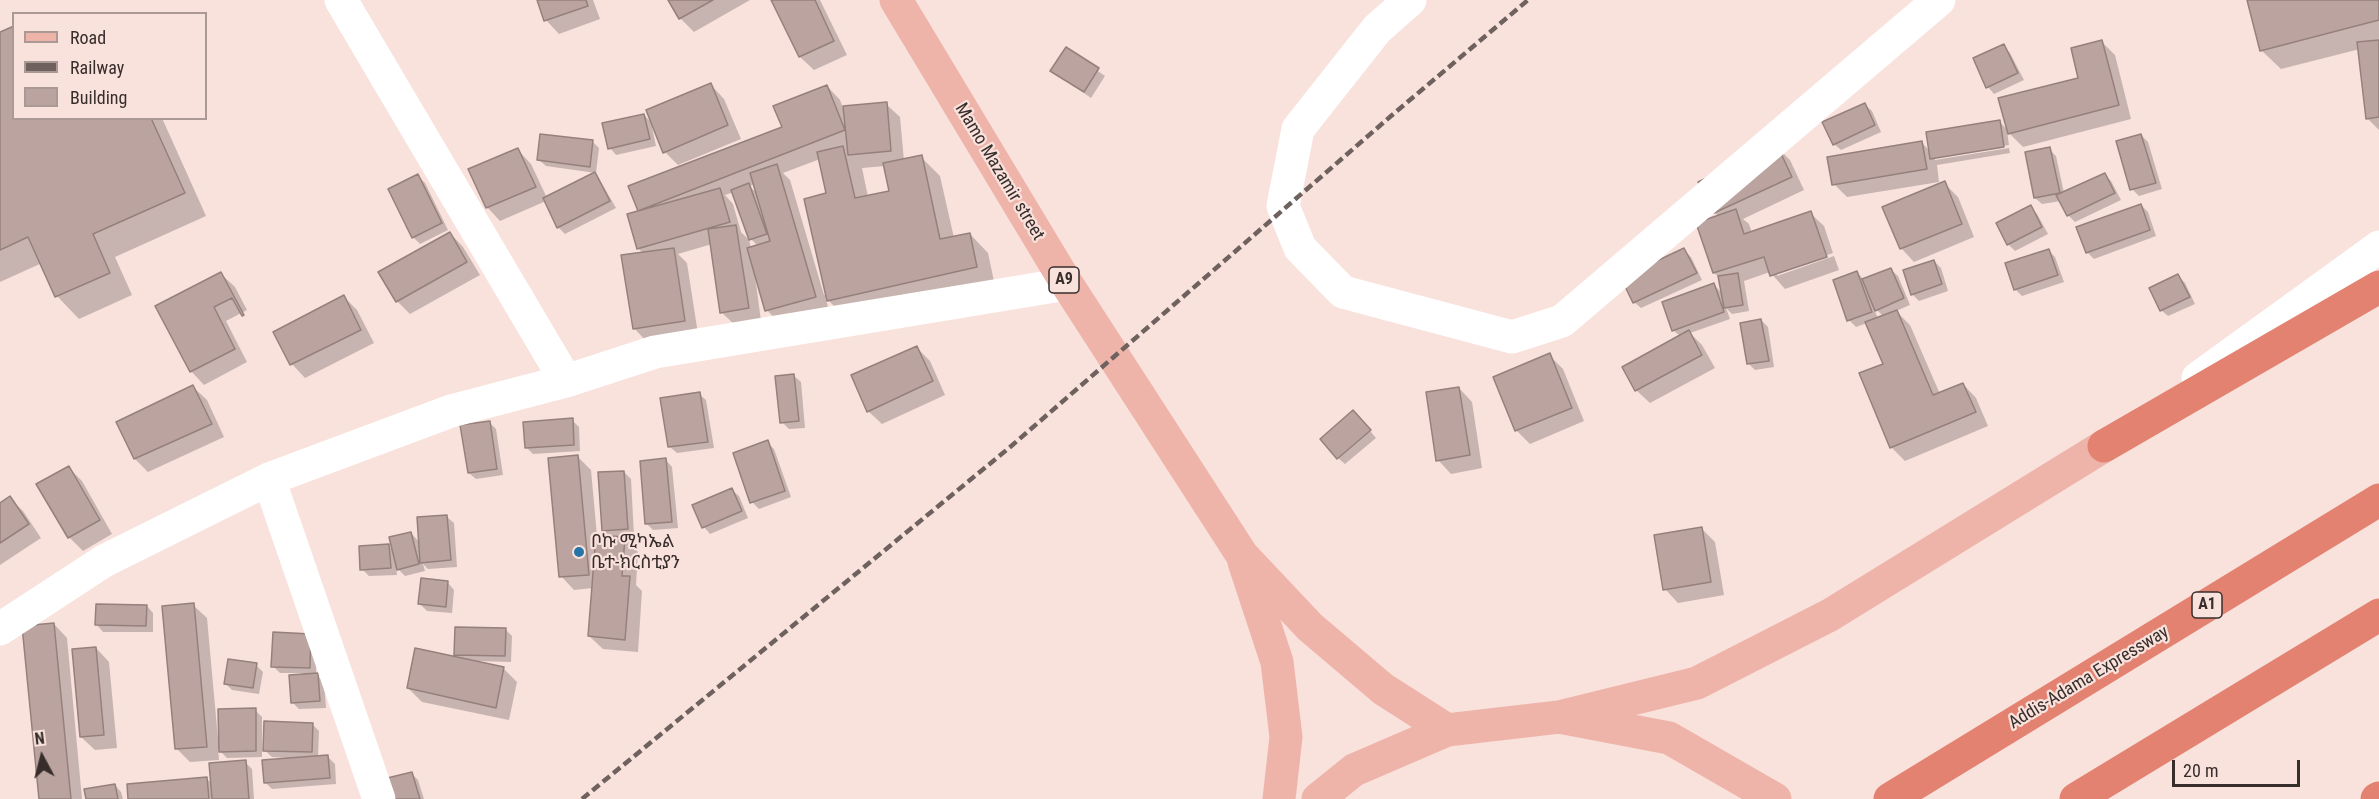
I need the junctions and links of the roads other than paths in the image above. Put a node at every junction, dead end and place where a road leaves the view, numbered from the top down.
1 (341, 0) edge
2 (896, 0) edge
3 (1410, 0) edge
4 (1939, 0) edge
5 (2379, 247) edge
6 (1067, 284) junction
7 (2379, 287) edge
8 (566, 381) junction
9 (2104, 446) junction
10 (269, 478) junction
11 (2379, 500) edge
12 (1242, 555) junction
13 (2379, 615) edge
14 (0, 628) edge
15 (1559, 717) junction
16 (1447, 730) junction
17 (2080, 796) edge
18 (379, 799) edge
19 (1279, 799) edge
20 (1318, 799) edge
21 (1775, 799) edge
22 (1890, 799) edge

1 - 8 street
2 - 6 main road, Mamo Mazamir street / A9
3 - 4 street
5 - 9 street
6 - 8 street
6 - 12 main road, Mamo Mazamir street / A9
7 - 9 highway
8 - 10 street
9 - 15 main road
10 - 14 street
10 - 18 street
11 - 22 highway, Addis-Adama Expressway / A1
12 - 16 main road, A9
12 - 19 main road, A9
13 - 17 highway
15 - 16 main road
15 - 21 main road
16 - 20 main road

